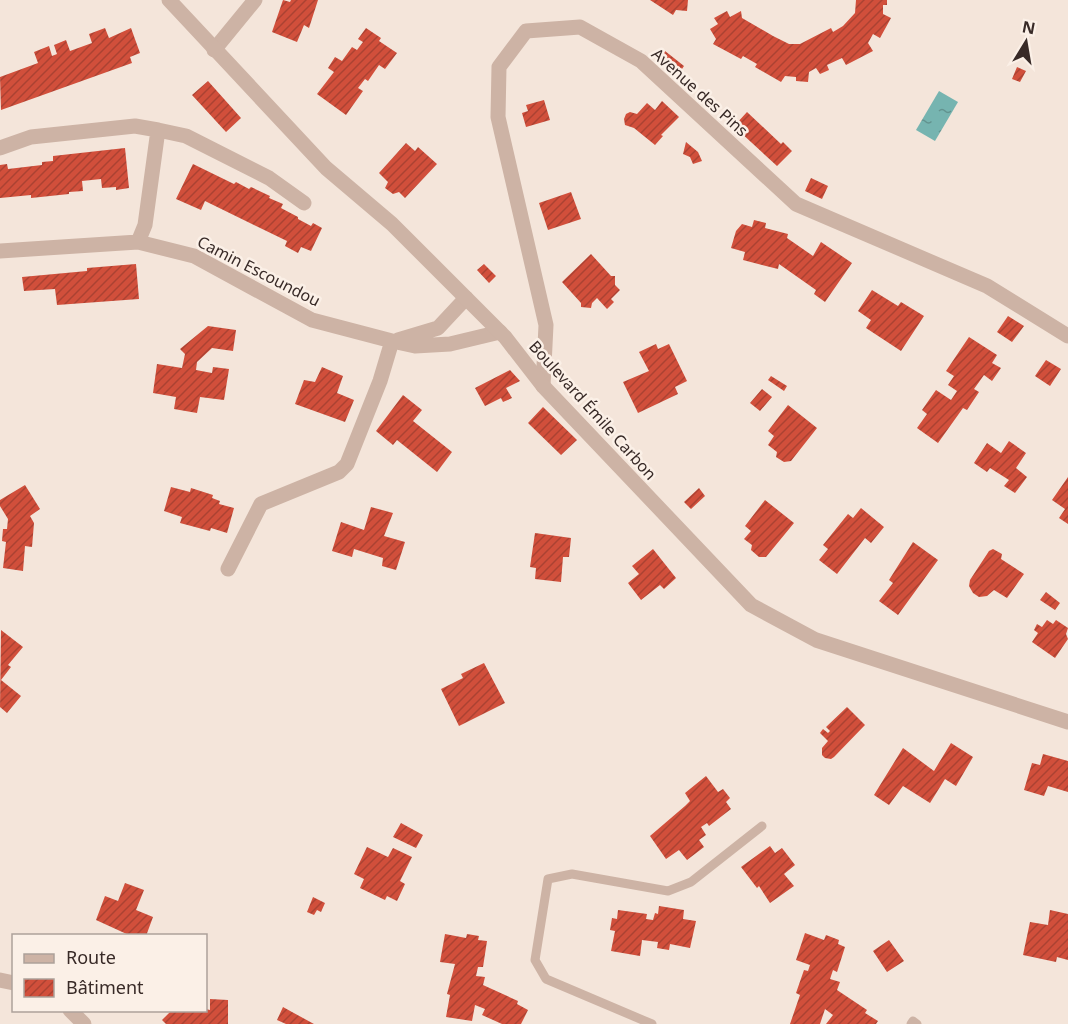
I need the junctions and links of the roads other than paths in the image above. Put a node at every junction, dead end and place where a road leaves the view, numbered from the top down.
1 (169, 0) edge
2 (255, 0) edge
3 (214, 50) junction
4 (158, 130) junction
5 (0, 148) edge
6 (304, 203) dead end
7 (138, 242) junction
8 (0, 251) edge
9 (466, 298) junction
10 (500, 332) junction
11 (1068, 336) edge
12 (392, 341) junction
13 (543, 386) junction
14 (228, 569) dead end
15 (1068, 722) edge
16 (762, 826) dead end
17 (71, 1012) edge
18 (84, 1024) edge
19 (652, 1024) edge
20 (911, 1024) edge
21 (917, 1024) edge

1 - 3 street, Boulevard Émile Carbon
2 - 3 street
3 - 9 street, Boulevard Émile Carbon
4 - 5 street
4 - 6 street
4 - 7 street
7 - 8 street, Camin Escoundou
7 - 12 street, Camin Escoundou
9 - 10 street, Boulevard Émile Carbon
9 - 12 street, Camin Escoundou
10 - 12 street, Camin Escoundou
10 - 13 street, Boulevard Émile Carbon
11 - 13 street, Avenue des Pins
12 - 14 street
13 - 15 street, Boulevard Émile Carbon
16 - 19 lane
17 - 18 street
20 - 21 lane

